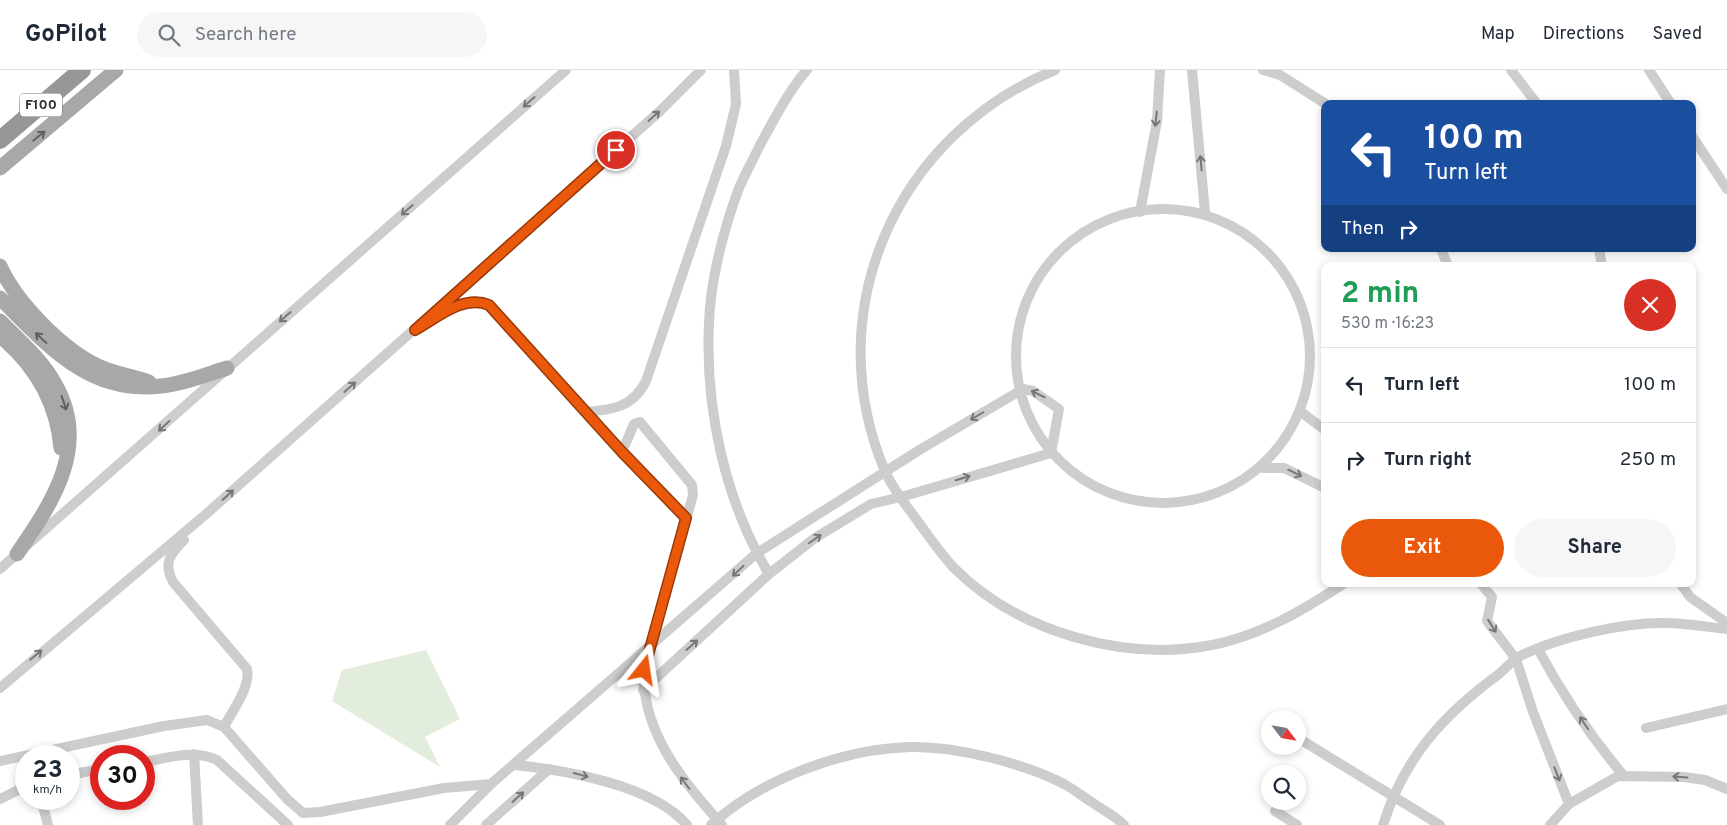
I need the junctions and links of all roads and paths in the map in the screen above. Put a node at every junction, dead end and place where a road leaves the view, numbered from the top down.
1 (82, 70) edge
2 (116, 70) edge
3 (566, 70) edge
4 (701, 70) edge
5 (734, 70) edge
6 (807, 70) edge
7 (1055, 70) edge
8 (1160, 70) edge
9 (1192, 70) edge
10 (1263, 70) edge
11 (1511, 70) edge
12 (1649, 70) edge
13 (1534, 100) edge
14 (1668, 100) edge
15 (1321, 101) edge
16 (0, 140) edge
17 (1696, 142) edge
18 (0, 169) edge
19 (1727, 189) edge
20 (1140, 212) junction
21 (1205, 212) junction
22 (0, 266) edge
23 (0, 298) edge
24 (0, 321) edge
25 (415, 330) junction
26 (7, 336) edge
27 (227, 368) junction
28 (162, 386) junction
29 (1019, 391) junction
30 (585, 412) junction
31 (1301, 412) junction
32 (1321, 427) edge
33 (622, 452) junction
34 (1050, 453) junction
35 (1263, 468) junction
36 (886, 472) junction
37 (1321, 486) edge
38 (900, 497) junction
39 (205, 515) junction
40 (686, 518) junction
41 (17, 554) junction
42 (757, 554) junction
43 (0, 570) edge
44 (769, 574) junction
45 (1338, 587) edge
46 (1484, 587) edge
47 (1684, 587) edge
48 (1727, 623) edge
49 (1727, 629) edge
50 (651, 644) junction
51 (1538, 649) junction
52 (1516, 659) junction
53 (0, 688) edge
54 (643, 690) junction
55 (1727, 709) edge
56 (224, 726) junction
57 (1646, 728) dead end
58 (1306, 743) edge
59 (78, 745) edge
60 (194, 754) junction
61 (15, 758) edge
62 (155, 760) edge
63 (0, 761) edge
64 (515, 765) junction
65 (549, 769) junction
66 (1624, 776) junction
67 (492, 784) junction
68 (1727, 789) edge
69 (15, 792) edge
70 (1392, 795) junction
71 (0, 799) edge
72 (1569, 804) junction
73 (44, 810) edge
74 (1275, 811) dead end
75 (716, 823) edge
76 (48, 825) edge
77 (198, 825) edge
78 (288, 825) edge
79 (450, 825) edge
80 (486, 825) edge
81 (688, 825) edge
82 (1124, 825) edge
83 (1297, 825) edge
84 (1382, 825) edge
85 (1440, 825) edge
86 (1550, 825) edge

1 - 16 highway, F100
18 -> 2 main road
3 -> 27 street
25 -> 4 street
5 - 30 street
6 - 42 street
7 - 36 street
8 -> 20 street
21 -> 9 street
10 - 15 street
11 - 13 street
12 - 14 street
17 - 19 street
20 - 21 street
20 - 29 street
21 - 31 street
22 - 28 main road
28 -> 23 main road
24 - 26 main road
25 - 30 street
39 -> 25 street
26 -> 41 main road
27 - 28 main road
27 -> 41 street
29 - 34 street
34 -> 29 street
29 -> 36 street
30 - 33 street
31 - 32 street
31 - 35 street
33 - 40 street
33 - 40 street
34 - 35 street
38 -> 34 street
35 -> 37 street
36 - 38 street
36 - 42 street
44 -> 38 street
38 - 45 street
53 -> 39 street
39 - 56 street
40 - 50 street
41 - 43 street
42 - 44 street
42 -> 50 street
54 -> 44 street
46 -> 52 street
47 - 48 street
49 - 51 street
50 - 54 street
50 - 64 street
51 - 52 street
66 -> 51 street
52 - 70 street
52 -> 72 street
75 -> 54 street
55 - 57 street
56 - 59 street
56 - 67 street
58 - 70 street
60 - 62 street
60 - 77 street
60 - 78 street
61 - 63 street
64 - 65 street
64 - 67 street
80 -> 65 street
65 -> 81 street
68 -> 66 street
66 - 72 street
67 - 79 street
69 - 71 street
70 - 84 street
70 - 85 street
72 - 86 street
73 - 76 street
74 - 83 street
75 - 82 street

